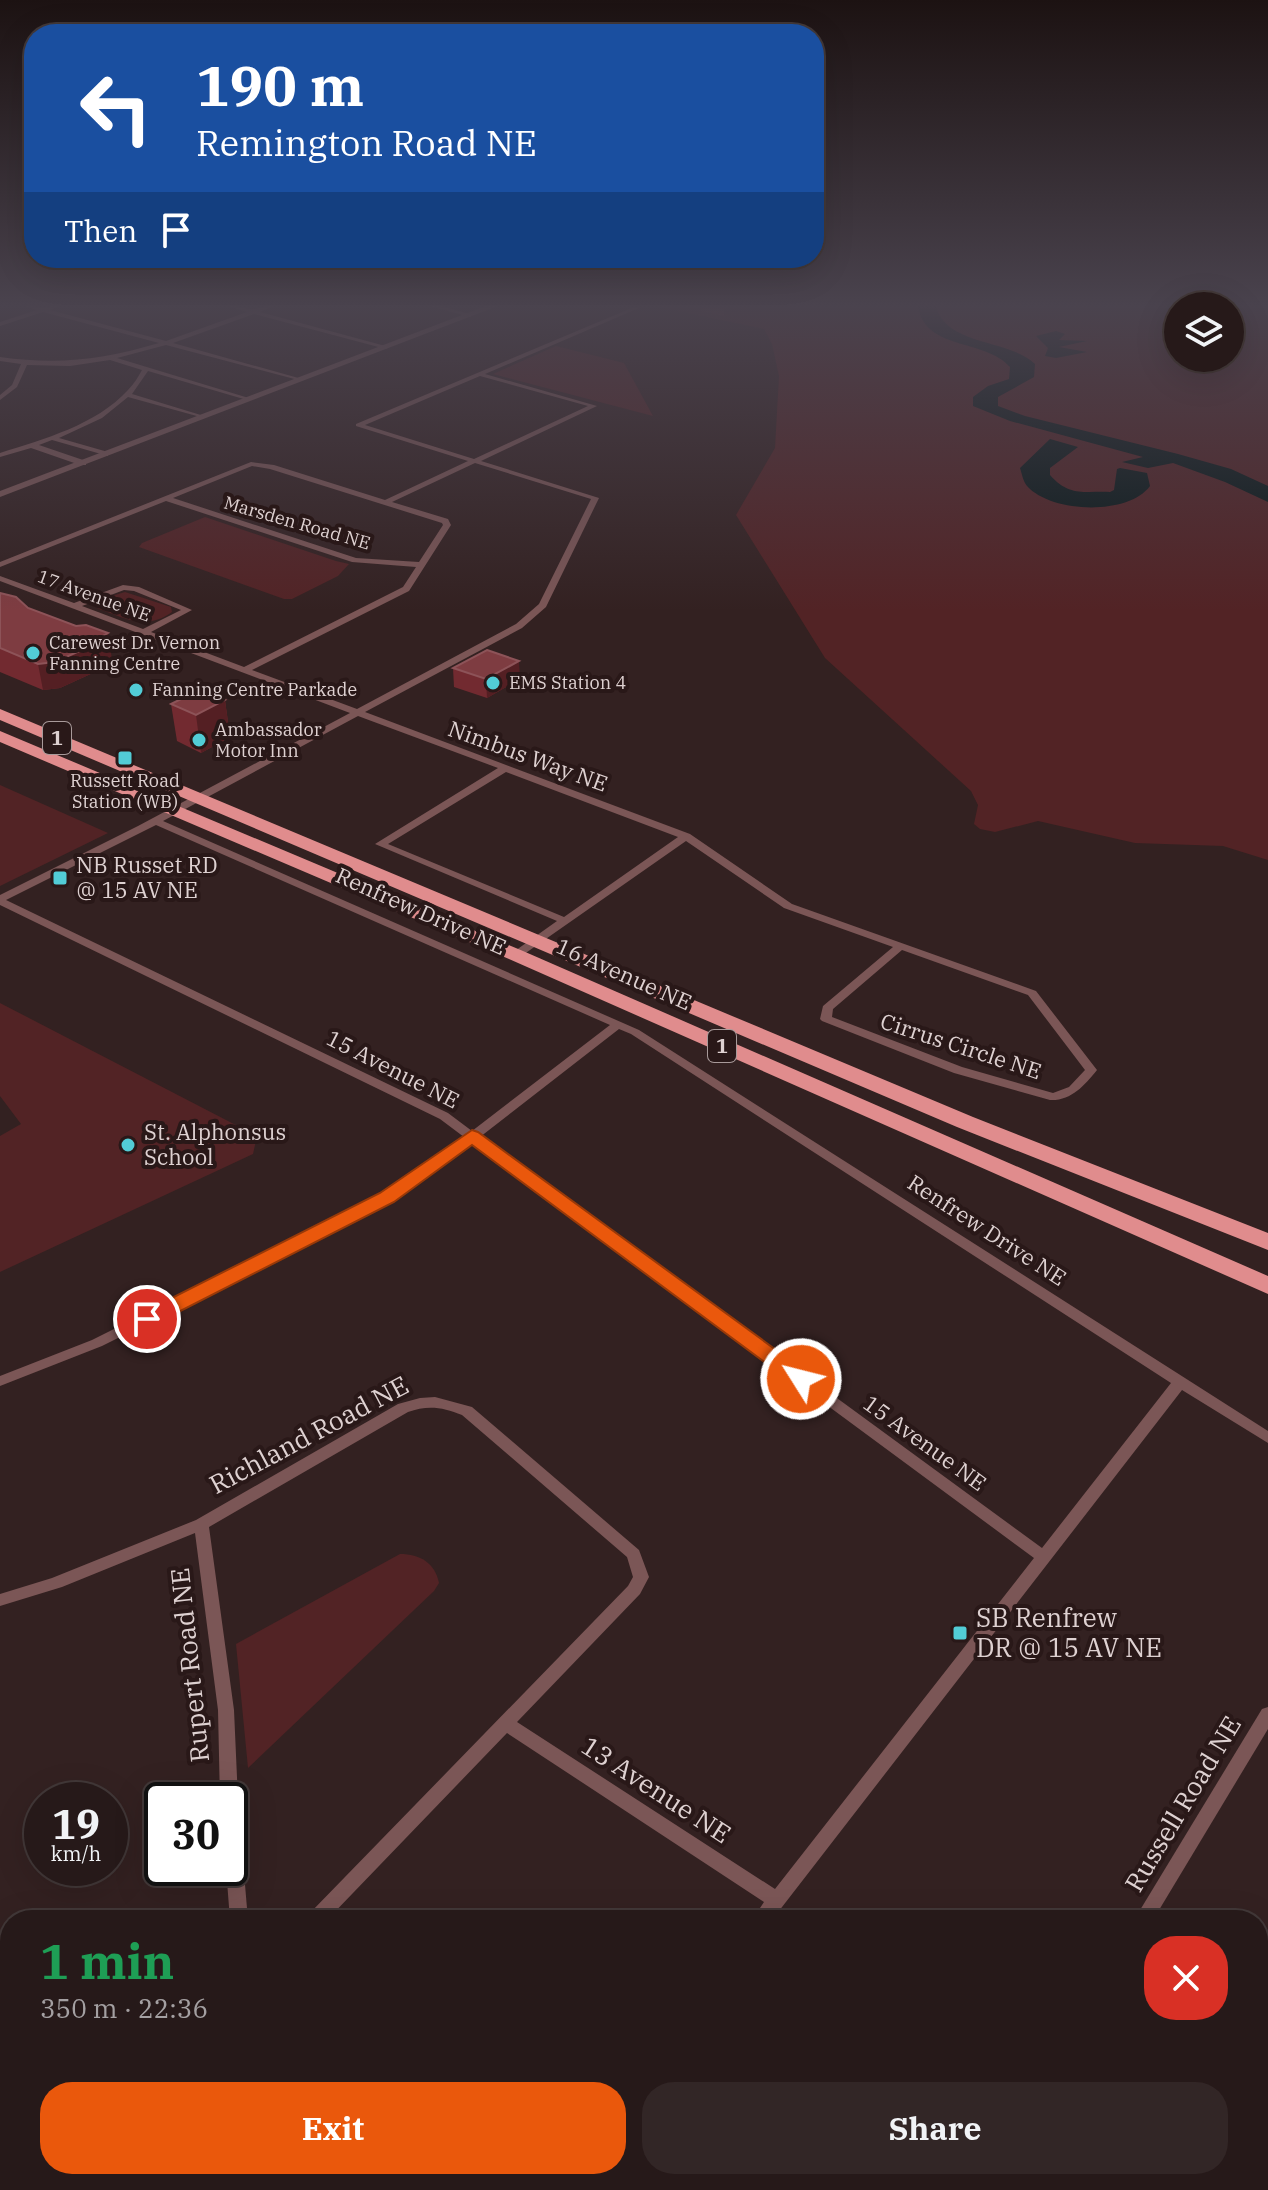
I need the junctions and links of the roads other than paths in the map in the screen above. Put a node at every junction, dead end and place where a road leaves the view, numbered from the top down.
1 (111, 406) edge
2 (165, 406) edge
3 (230, 406) edge
4 (403, 406) edge
5 (594, 406) edge
6 (202, 417) junction
7 (52, 438) junction
8 (31, 445) junction
9 (105, 454) junction
10 (0, 455) edge
11 (476, 461) junction
12 (83, 463) junction
13 (0, 494) edge
14 (165, 498) junction
15 (386, 502) junction
16 (0, 565) edge
17 (422, 565) junction
18 (0, 578) edge
19 (74, 606) junction
20 (144, 632) junction
21 (244, 670) junction
22 (356, 713) junction
23 (0, 714) edge
24 (0, 736) edge
25 (505, 768) junction
26 (198, 798) junction
27 (165, 816) junction
28 (686, 836) junction
29 (0, 900) edge
30 (565, 921) junction
31 (538, 939) junction
32 (901, 946) junction
33 (516, 955) junction
34 (619, 1024) junction
35 (472, 1136) junction
36 (1268, 1242) edge
37 (1268, 1286) edge
38 (0, 1381) edge
39 (1180, 1382) junction
40 (1268, 1438) edge
41 (201, 1524) junction
42 (1043, 1557) junction
43 (0, 1600) edge
44 (1268, 1714) edge
45 (507, 1724) junction
46 (228, 1782) edge
47 (236, 1886) edge
48 (777, 1900) junction
49 (238, 1910) edge
50 (325, 1910) edge
51 (769, 1910) edge
52 (1149, 1910) edge

1 - 7 street
2 - 6 street
3 - 6 street
4 - 11 street
5 - 11 street
6 - 9 street
7 - 8 street
7 - 9 street
8 - 10 street
8 - 12 street
9 - 12 street
11 - 15 street
11 - 22 street
12 - 13 street
14 - 15 street
14 - 16 street
14 - 17 street, Marsden Road NE
15 - 17 street
17 - 21 street
18 - 19 street, 17 Avenue NE
19 - 20 street, 17 Avenue NE
19 - 20 street
20 - 21 street, 17 Avenue NE
21 - 22 street, 17 Avenue NE
22 - 25 street, Nimbus Way NE
22 - 26 street
23 - 26 highway, 16 Avenue NE / 1
24 - 27 highway, 16 Avenue NE / 1
25 - 28 street, Nimbus Way NE
25 - 30 street
26 - 27 street
26 - 31 highway, 16 Avenue NE / 1
27 - 29 street
27 - 33 highway, 16 Avenue NE / 1
27 - 34 street, Renfrew Drive NE
28 - 30 street
28 - 32 street, Cirrus Circle NE
29 - 35 street, 15 Avenue NE
30 - 31 street
31 - 33 street
31 - 36 highway, 16 Avenue NE / 1
32 - 32 street, Cirrus Circle NE
33 - 37 highway, 16 Avenue NE / 1
34 - 35 street
34 - 39 street, Renfrew Drive NE
35 - 38 street
35 - 42 street, 15 Avenue NE
39 - 40 street
39 - 42 street
41 - 43 street, Richland Road NE
41 - 45 street, Richland Road NE
41 - 46 street, Rupert Road NE
42 - 48 street
44 - 52 street, Russell Road NE
45 - 48 street, 13 Avenue NE
45 - 50 street, Richland Road NE
47 - 49 street
48 - 51 street

